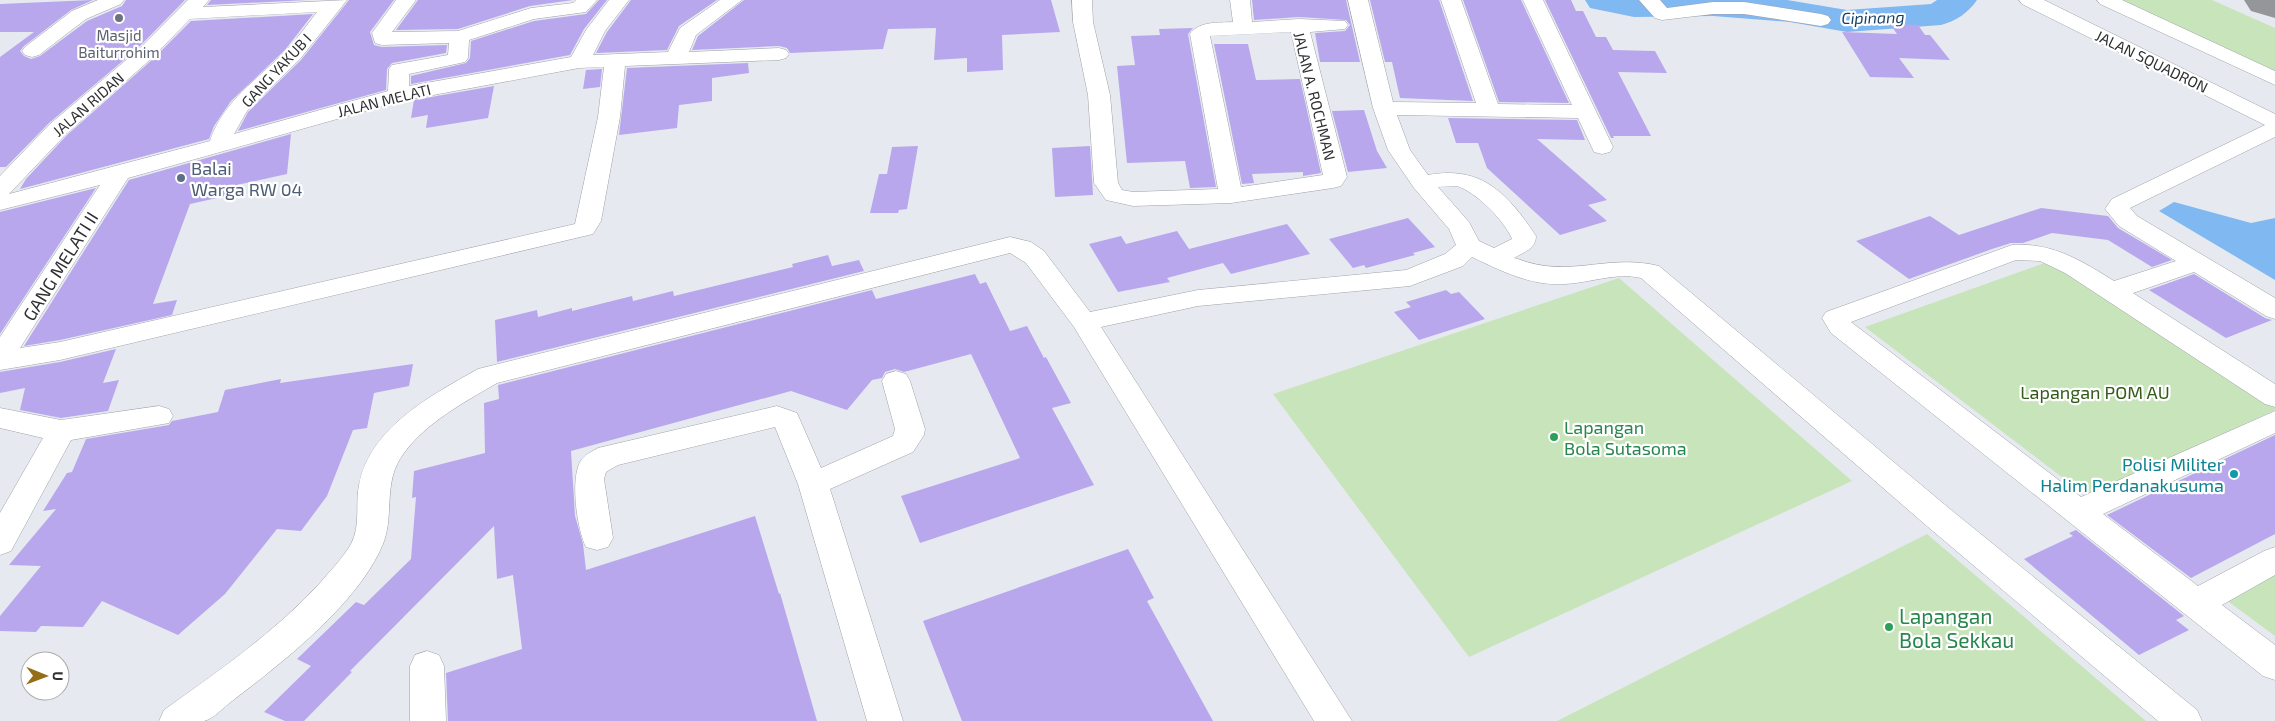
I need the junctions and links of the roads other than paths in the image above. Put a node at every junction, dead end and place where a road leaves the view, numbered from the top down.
1 (114, 0) edge
2 (406, 0) edge
3 (587, 0) edge
4 (619, 0) edge
5 (732, 0) edge
6 (1082, 0) edge
7 (1240, 0) edge
8 (1358, 0) edge
9 (1451, 0) edge
10 (1533, 0) edge
11 (2029, 0) edge
12 (2107, 0) edge
13 (334, 3) edge
14 (192, 7) edge
15 (1654, 7) edge
16 (1821, 20) dead end
17 (1299, 25) junction
18 (1338, 25) dead end
19 (1243, 27) junction
20 (459, 37) junction
21 (32, 51) dead end
22 (778, 54) dead end
23 (676, 57) junction
24 (615, 60) junction
25 (579, 62) junction
26 (2275, 79) edge
27 (398, 95) junction
28 (1384, 108) junction
29 (1490, 110) junction
30 (1586, 112) junction
31 (2275, 122) edge
32 (2275, 129) edge
33 (220, 144) junction
34 (1602, 147) dead end
35 (119, 173) junction
36 (1422, 183) junction
37 (0, 188) edge
38 (1230, 196) junction
39 (0, 203) edge
40 (1469, 246) junction
41 (1495, 258) junction
42 (2197, 262) junction
43 (2112, 291) junction
44 (2275, 310) edge
45 (1084, 322) junction
46 (0, 360) edge
47 (896, 381) dead end
48 (2275, 397) edge
49 (159, 416) dead end
50 (0, 418) edge
51 (2275, 421) edge
52 (61, 431) junction
53 (813, 484) junction
54 (2079, 512) junction
55 (597, 538) dead end
56 (0, 542) edge
57 (2275, 560) edge
58 (2196, 604) junction
59 (2275, 665) edge
60 (427, 666) dead end
61 (176, 721) edge
62 (428, 721) edge
63 (885, 721) edge
64 (1334, 721) edge
65 (2184, 721) edge

1 - 21 street
2 - 20 street
3 - 20 street
4 - 25 street
5 - 23 street
6 - 38 street
7 - 19 street
8 - 28 street
9 - 29 street
10 - 30 street
11 - 31 street, JALAN SQUADRON
12 - 26 street
13 - 14 street
13 - 33 street, GANG YAKUB I
14 - 37 street, JALAN RIDAN
15 - 16 street
17 - 18 street
17 - 19 street, JALAN A. ROCHMAN
17 - 38 street, JALAN A. ROCHMAN
19 - 38 street, JALAN A. ROCHMAN
20 - 27 street
22 - 23 street, JALAN MELATI
23 - 24 street, JALAN MELATI
24 - 25 street, JALAN MELATI
24 - 46 street
25 - 27 street, JALAN MELATI
27 - 33 street, JALAN MELATI
28 - 29 street
28 - 36 street
29 - 30 street
30 - 34 street
32 - 42 street
33 - 35 street, JALAN MELATI
35 - 39 street, JALAN MELATI
35 - 46 street, GANG MELATI II
36 - 40 street
36 - 41 street
40 - 41 street
40 - 45 street
41 - 65 street
42 - 43 street
42 - 44 street
43 - 48 street
43 - 54 street
45 - 61 street
45 - 64 street
47 - 53 street
49 - 52 street
50 - 52 street
51 - 54 street
52 - 56 street
53 - 55 street
53 - 63 street
54 - 58 street
57 - 58 street
58 - 59 street
60 - 62 street

